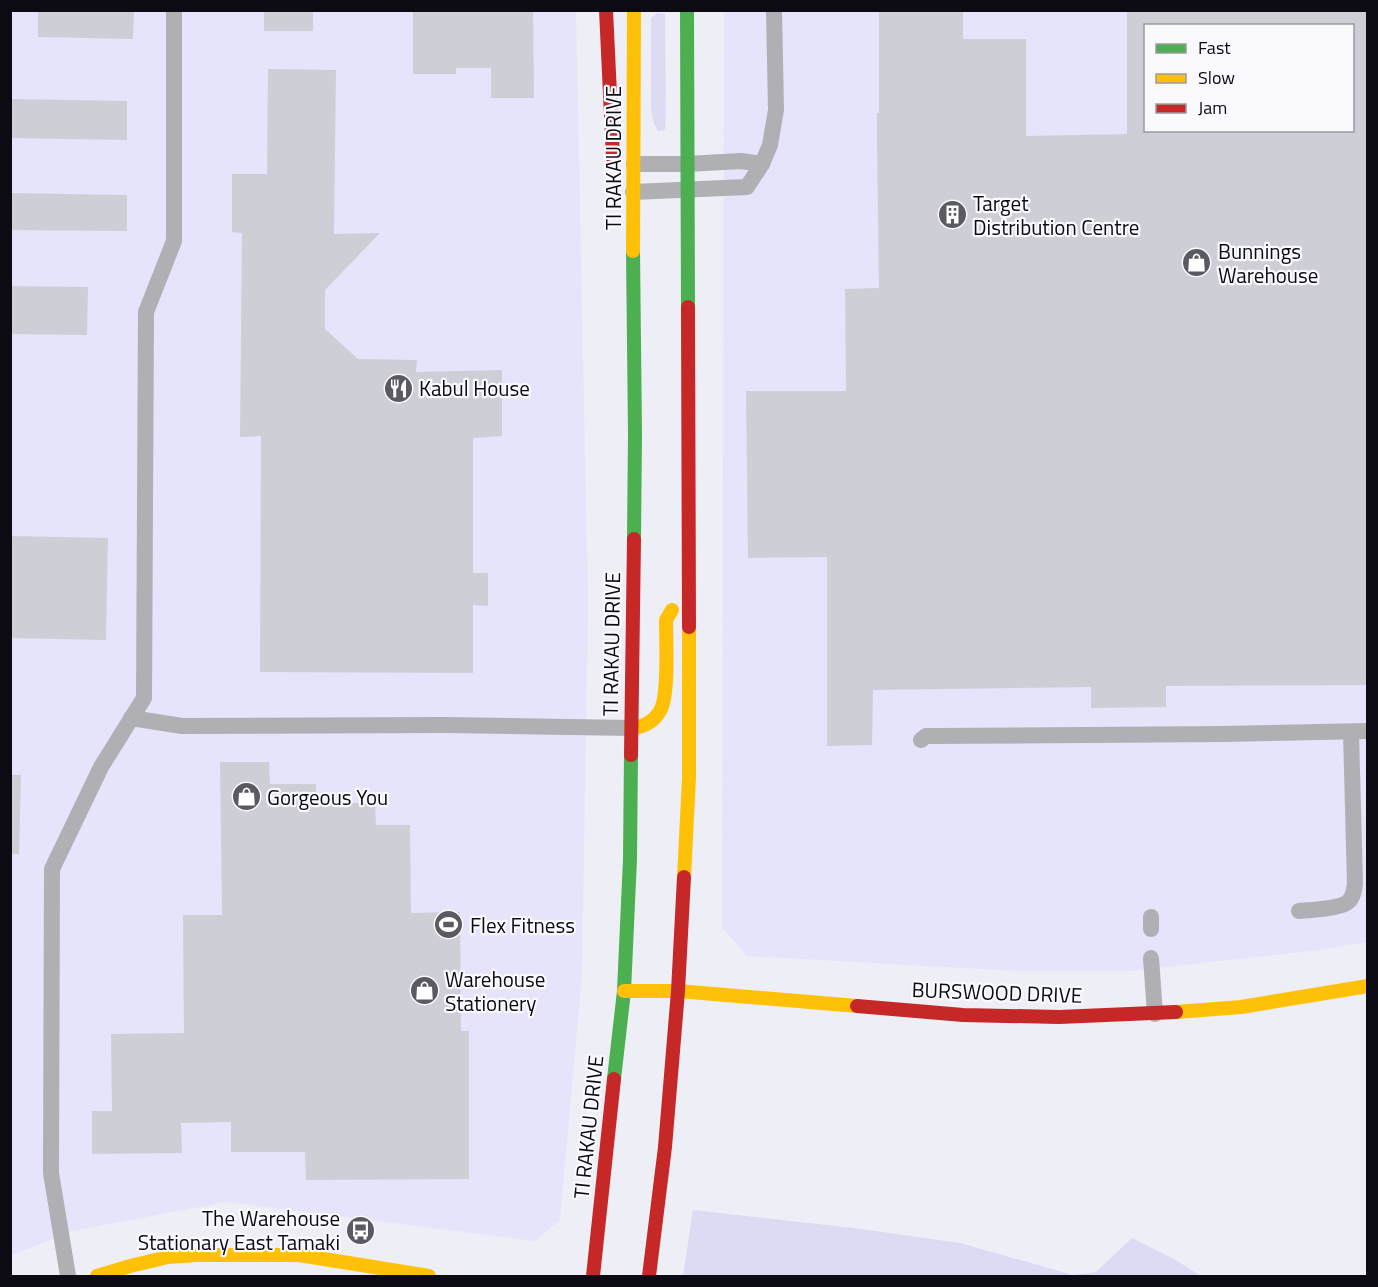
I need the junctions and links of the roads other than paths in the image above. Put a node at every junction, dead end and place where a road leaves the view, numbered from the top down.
1 (174, 10) edge
2 (606, 10) edge
3 (634, 10) edge
4 (687, 10) edge
5 (774, 10) edge
6 (634, 164) junction
7 (687, 164) junction
8 (762, 164) junction
9 (614, 172) dead end
10 (687, 189) junction
11 (633, 192) junction
12 (620, 283) dead end
13 (634, 321) junction
14 (689, 580) junction
15 (131, 718) junction
16 (631, 728) junction
17 (1359, 731) edge
18 (921, 740) dead end
19 (1299, 911) dead end
20 (1151, 958) dead end
21 (1368, 986) edge
22 (624, 991) junction
23 (678, 992) junction
24 (1155, 1014) junction
25 (68, 1276) edge
26 (97, 1276) edge
27 (429, 1276) edge
28 (593, 1276) edge
29 (650, 1276) edge

1 - 15 lane
2 - 9 main road
3 - 6 main road, TI RAKAU DRIVE
4 - 7 main road
5 - 8 lane
6 - 7 lane
6 - 11 main road, TI RAKAU DRIVE
7 - 8 lane
7 - 10 main road
8 - 10 lane
10 - 11 lane
10 - 14 main road
11 - 13 main road, TI RAKAU DRIVE
12 - 13 main road
13 - 16 main road, TI RAKAU DRIVE
14 - 16 main road
14 - 23 main road
15 - 16 lane
15 - 25 lane
16 - 22 main road, TI RAKAU DRIVE
17 - 18 lane
17 - 19 lane
20 - 24 lane
21 - 24 main road, BURSWOOD DRIVE
22 - 23 main road, BURSWOOD DRIVE
22 - 28 main road, TI RAKAU DRIVE
23 - 24 main road, BURSWOOD DRIVE
23 - 29 main road
26 - 27 main road

